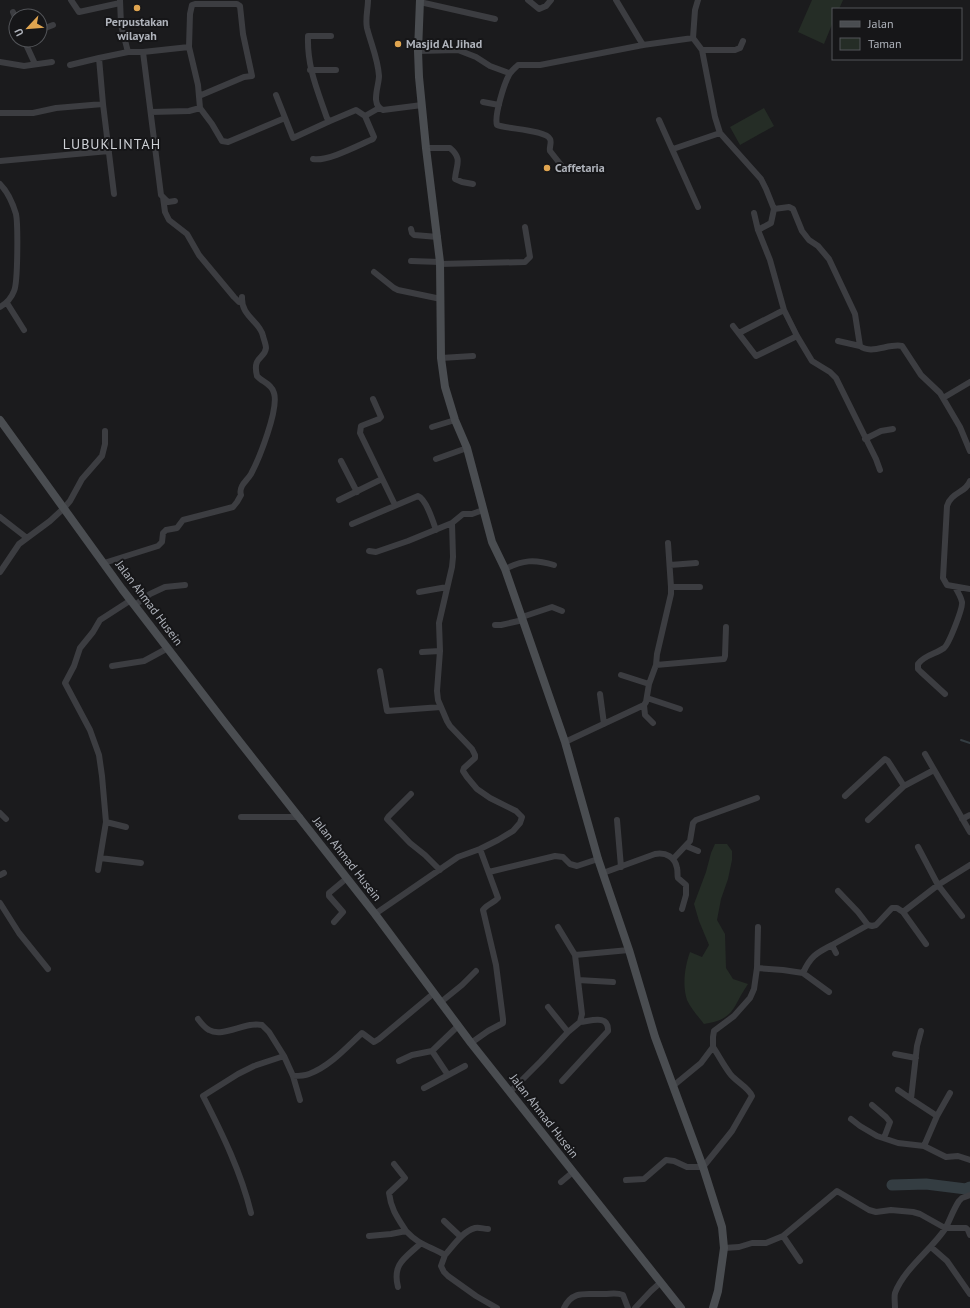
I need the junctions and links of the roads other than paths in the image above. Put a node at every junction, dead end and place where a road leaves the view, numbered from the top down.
1 (70, 0) edge
2 (368, 0) edge
3 (528, 0) edge
4 (551, 0) edge
5 (616, 0) edge
6 (698, 0) edge
7 (120, 1) edge
8 (420, 1) edge
9 (495, 19) dead end
10 (53, 25) dead end
11 (48, 27) edge
12 (331, 36) dead end
13 (693, 38) junction
14 (743, 41) dead end
15 (643, 45) junction
16 (189, 47) junction
17 (28, 48) edge
18 (418, 50) junction
19 (702, 50) junction
20 (128, 52) junction
21 (143, 52) junction
22 (99, 58) junction
23 (0, 62) edge
24 (52, 62) dead end
25 (36, 64) junction
26 (70, 66) dead end
27 (310, 70) junction
28 (336, 70) dead end
29 (509, 73) junction
30 (276, 95) dead end
31 (199, 96) junction
32 (483, 102) dead end
33 (103, 104) junction
34 (422, 105) junction
35 (499, 106) junction
36 (200, 108) junction
37 (378, 108) junction
38 (151, 112) junction
39 (0, 113) edge
40 (365, 116) junction
41 (285, 118) junction
42 (659, 120) dead end
43 (330, 121) junction
44 (720, 133) junction
45 (426, 148) junction
46 (673, 149) junction
47 (109, 151) junction
48 (313, 159) dead end
49 (0, 161) edge
50 (565, 170) dead end
51 (0, 184) edge
52 (472, 184) dead end
53 (114, 194) dead end
54 (163, 197) junction
55 (175, 201) dead end
56 (698, 207) dead end
57 (774, 209) junction
58 (754, 213) dead end
59 (525, 227) dead end
60 (411, 229) dead end
61 (758, 230) junction
62 (438, 237) junction
63 (411, 261) dead end
64 (440, 263) junction
65 (374, 272) dead end
66 (442, 299) junction
67 (7, 303) junction
68 (0, 307) edge
69 (784, 310) junction
70 (733, 326) dead end
71 (24, 330) dead end
72 (739, 332) junction
73 (797, 336) junction
74 (838, 341) dead end
75 (860, 346) junction
76 (473, 356) dead end
77 (441, 358) junction
78 (970, 382) edge
79 (943, 398) junction
80 (373, 399) dead end
81 (0, 420) edge
82 (455, 420) junction
83 (432, 427) dead end
84 (893, 429) dead end
85 (105, 431) dead end
86 (865, 439) junction
87 (467, 448) junction
88 (970, 451) edge
89 (436, 458) dead end
90 (341, 461) dead end
91 (880, 470) dead end
92 (382, 479) junction
93 (970, 481) edge
94 (357, 492) junction
95 (339, 500) dead end
96 (395, 505) junction
97 (64, 508) junction
98 (483, 510) junction
99 (0, 517) edge
100 (452, 523) junction
101 (352, 524) dead end
102 (436, 530) junction
103 (27, 538) junction
104 (668, 543) dead end
105 (369, 551) dead end
106 (104, 563) junction
107 (696, 563) dead end
108 (554, 565) dead end
109 (670, 565) junction
110 (505, 569) junction
111 (0, 572) edge
112 (185, 585) dead end
113 (700, 586) dead end
114 (447, 587) junction
115 (672, 587) junction
116 (955, 587) junction
117 (970, 589) edge
118 (419, 592) dead end
119 (133, 602) junction
120 (562, 611) dead end
121 (522, 618) junction
122 (495, 625) dead end
123 (726, 627) dead end
124 (168, 648) junction
125 (440, 651) junction
126 (422, 652) dead end
127 (656, 665) junction
128 (112, 666) dead end
129 (380, 671) dead end
130 (621, 675) dead end
131 (649, 684) junction
132 (600, 694) dead end
133 (945, 694) dead end
134 (647, 698) junction
135 (644, 705) junction
136 (441, 707) junction
137 (680, 709) dead end
138 (653, 723) dead end
139 (604, 724) junction
140 (565, 742) junction
141 (924, 754) dead end
142 (934, 770) junction
143 (904, 786) junction
144 (411, 794) dead end
145 (845, 796) dead end
146 (757, 798) dead end
147 (0, 813) edge
148 (970, 815) edge
149 (241, 817) dead end
150 (300, 818) junction
151 (6, 819) dead end
152 (962, 819) junction
153 (617, 820) dead end
154 (868, 820) dead end
155 (106, 822) junction
156 (126, 827) dead end
157 (970, 832) edge
158 (686, 846) junction
159 (918, 847) dead end
160 (480, 850) junction
161 (698, 851) dead end
162 (100, 858) junction
163 (598, 859) junction
164 (673, 859) junction
165 (141, 863) dead end
166 (970, 865) edge
167 (621, 867) junction
168 (98, 870) dead end
169 (440, 870) junction
170 (489, 872) junction
171 (603, 873) junction
172 (347, 878) junction
173 (938, 885) junction
174 (838, 892) dead end
175 (0, 904) edge
176 (682, 909) dead end
177 (903, 912) junction
178 (375, 914) junction
179 (962, 916) dead end
180 (334, 922) dead end
181 (868, 924) junction
182 (558, 927) dead end
183 (758, 927) dead end
184 (926, 944) dead end
185 (832, 945) junction
186 (629, 950) junction
187 (836, 953) dead end
188 (575, 955) junction
189 (757, 968) junction
190 (48, 969) dead end
191 (476, 971) dead end
192 (803, 973) junction
193 (578, 980) junction
194 (613, 982) dead end
195 (829, 992) dead end
196 (434, 993) junction
197 (441, 1002) junction
198 (548, 1007) dead end
199 (198, 1019) dead end
200 (580, 1022) junction
201 (458, 1026) junction
202 (921, 1031) dead end
203 (568, 1032) junction
204 (470, 1043) junction
205 (713, 1047) junction
206 (432, 1051) junction
207 (895, 1054) dead end
208 (284, 1056) junction
209 (916, 1058) junction
210 (399, 1061) dead end
211 (465, 1066) dead end
212 (448, 1075) junction
213 (293, 1076) junction
214 (562, 1081) dead end
215 (673, 1086) junction
216 (424, 1088) dead end
217 (898, 1090) dead end
218 (510, 1092) junction
219 (950, 1093) dead end
220 (911, 1099) junction
221 (300, 1100) dead end
222 (872, 1105) dead end
223 (936, 1116) junction
224 (851, 1120) dead end
225 (884, 1138) junction
226 (924, 1146) junction
227 (970, 1160) edge
228 (394, 1164) dead end
229 (704, 1167) junction
230 (573, 1172) junction
231 (626, 1180) dead end
232 (561, 1182) dead end
233 (970, 1195) edge
234 (251, 1213) dead end
235 (444, 1221) dead end
236 (945, 1228) junction
237 (488, 1229) dead end
238 (406, 1231) junction
239 (970, 1235) edge
240 (369, 1236) dead end
241 (784, 1236) junction
242 (461, 1237) junction
243 (420, 1244) junction
244 (724, 1248) junction
245 (931, 1248) junction
246 (445, 1255) junction
247 (800, 1261) dead end
248 (661, 1282) junction
249 (398, 1287) dead end
250 (970, 1294) edge
251 (497, 1308) edge
252 (564, 1308) edge
253 (628, 1308) edge
254 (635, 1308) edge
255 (681, 1308) edge
256 (713, 1308) edge
257 (895, 1308) edge

1 - 7 street
2 - 37 street
3 - 4 street
5 - 15 street
6 - 13 street
7 - 20 street
8 - 9 street
8 - 18 street
10 - 11 street
12 - 27 street
13 - 15 street
13 - 19 street
14 - 19 street
15 - 29 street
16 - 21 street
16 - 31 street
16 - 31 street
17 - 25 street
18 - 29 street
18 - 34 street
19 - 44 street
20 - 21 street
20 - 22 street
21 - 38 street
22 - 26 street
22 - 33 street
23 - 25 street
24 - 25 street
27 - 28 street
27 - 43 street
29 - 35 street
30 - 41 street
31 - 36 street
32 - 35 street
33 - 39 street
33 - 47 street
34 - 37 street
34 - 45 street
35 - 50 street
36 - 38 street
36 - 41 street
37 - 40 street
38 - 54 street
40 - 43 street
40 - 48 street
41 - 43 street
42 - 46 street
44 - 46 street
44 - 57 street
45 - 52 street
45 - 62 street
46 - 56 street
47 - 49 street
47 - 53 street
51 - 67 street
54 - 55 street
54 - 106 street
57 - 61 street
57 - 75 street
58 - 61 street
59 - 64 street
60 - 62 street
61 - 69 street
62 - 64 street
63 - 64 street
64 - 66 street
65 - 66 street
66 - 77 street
67 - 68 street
67 - 71 street
69 - 72 street
69 - 73 street
70 - 72 street
72 - 73 street
73 - 86 street
74 - 75 street
75 - 79 street
76 - 77 street
77 - 82 street
78 - 79 street
79 - 88 street
80 - 92 street
81 - 97 street, Jalan Ahmad Husein
82 - 83 street
82 - 87 street
84 - 86 street
85 - 97 street
86 - 91 street
87 - 89 street
87 - 98 street
90 - 94 street
92 - 94 street
92 - 96 street
93 - 116 street
94 - 95 street
96 - 101 street
96 - 102 street
97 - 103 street
97 - 106 street, Jalan Ahmad Husein
98 - 100 street
98 - 110 street
99 - 103 street
100 - 102 street
100 - 114 street
102 - 105 street
103 - 111 street
104 - 109 street
106 - 119 street, Jalan Ahmad Husein
107 - 109 street
108 - 110 street
109 - 115 street
110 - 121 street
112 - 119 street
113 - 115 street
114 - 118 street
114 - 125 street
115 - 127 street
116 - 117 street
116 - 133 street
119 - 124 street, Jalan Ahmad Husein
119 - 155 street
120 - 121 street
121 - 122 street
121 - 140 street
123 - 127 street
124 - 128 street
124 - 150 street, Jalan Ahmad Husein
125 - 126 street
125 - 136 street
127 - 131 street
129 - 136 street
130 - 131 street
131 - 134 street
132 - 139 street
134 - 135 street
134 - 137 street
135 - 138 street
135 - 139 street
136 - 160 street
139 - 140 street
140 - 163 street
141 - 142 street
142 - 143 street
142 - 152 street
143 - 145 street
143 - 154 street
144 - 169 street
146 - 158 street
147 - 151 street
148 - 152 street
149 - 150 street
150 - 172 street, Jalan Ahmad Husein
152 - 157 street
153 - 167 street
155 - 156 street
155 - 162 street
158 - 161 street
158 - 164 street
159 - 173 street
160 - 169 street
160 - 170 street
162 - 165 street
162 - 168 street
163 - 170 street
163 - 171 street
164 - 167 street
164 - 176 street
166 - 173 street
167 - 171 street
169 - 178 street
170 - 204 street
171 - 186 street
172 - 178 street, Jalan Ahmad Husein
172 - 180 street
173 - 177 street
173 - 179 street
174 - 181 street
175 - 190 street
177 - 181 street
177 - 184 street
178 - 196 street, Jalan Ahmad Husein
181 - 185 street
182 - 188 street
183 - 189 street
185 - 187 street
185 - 192 street
186 - 188 street
186 - 215 street
188 - 193 street
189 - 192 street
189 - 205 street
191 - 197 street
192 - 195 street
193 - 194 street
193 - 200 street
196 - 197 street, Jalan Ahmad Husein
196 - 213 street
197 - 201 street, Jalan Ahmad Husein
198 - 203 street
199 - 208 street
200 - 203 street
200 - 214 street
201 - 204 street, Jalan Ahmad Husein
201 - 206 street
202 - 209 street
203 - 218 street
204 - 218 street, Jalan Ahmad Husein
205 - 215 street
205 - 229 street
206 - 210 street
206 - 212 street
207 - 209 street
208 - 213 street
208 - 234 street
209 - 220 street
211 - 212 street
212 - 216 street
213 - 221 street
215 - 229 street
217 - 220 street
218 - 230 street, Jalan Ahmad Husein
219 - 223 street
220 - 223 street
222 - 225 street
223 - 226 street
224 - 225 street
225 - 226 street
226 - 227 street
228 - 238 street
229 - 231 street
229 - 244 street
230 - 232 street
230 - 248 street, Jalan Ahmad Husein
233 - 236 street
235 - 242 street
236 - 239 street
236 - 241 street
236 - 245 street
237 - 242 street
238 - 240 street
238 - 243 street
241 - 244 street
241 - 247 street
242 - 246 street
243 - 246 street
243 - 249 street
244 - 256 street
245 - 250 street
245 - 257 street
246 - 251 street
248 - 254 street
248 - 255 street, Jalan Ahmad Husein
252 - 253 street

